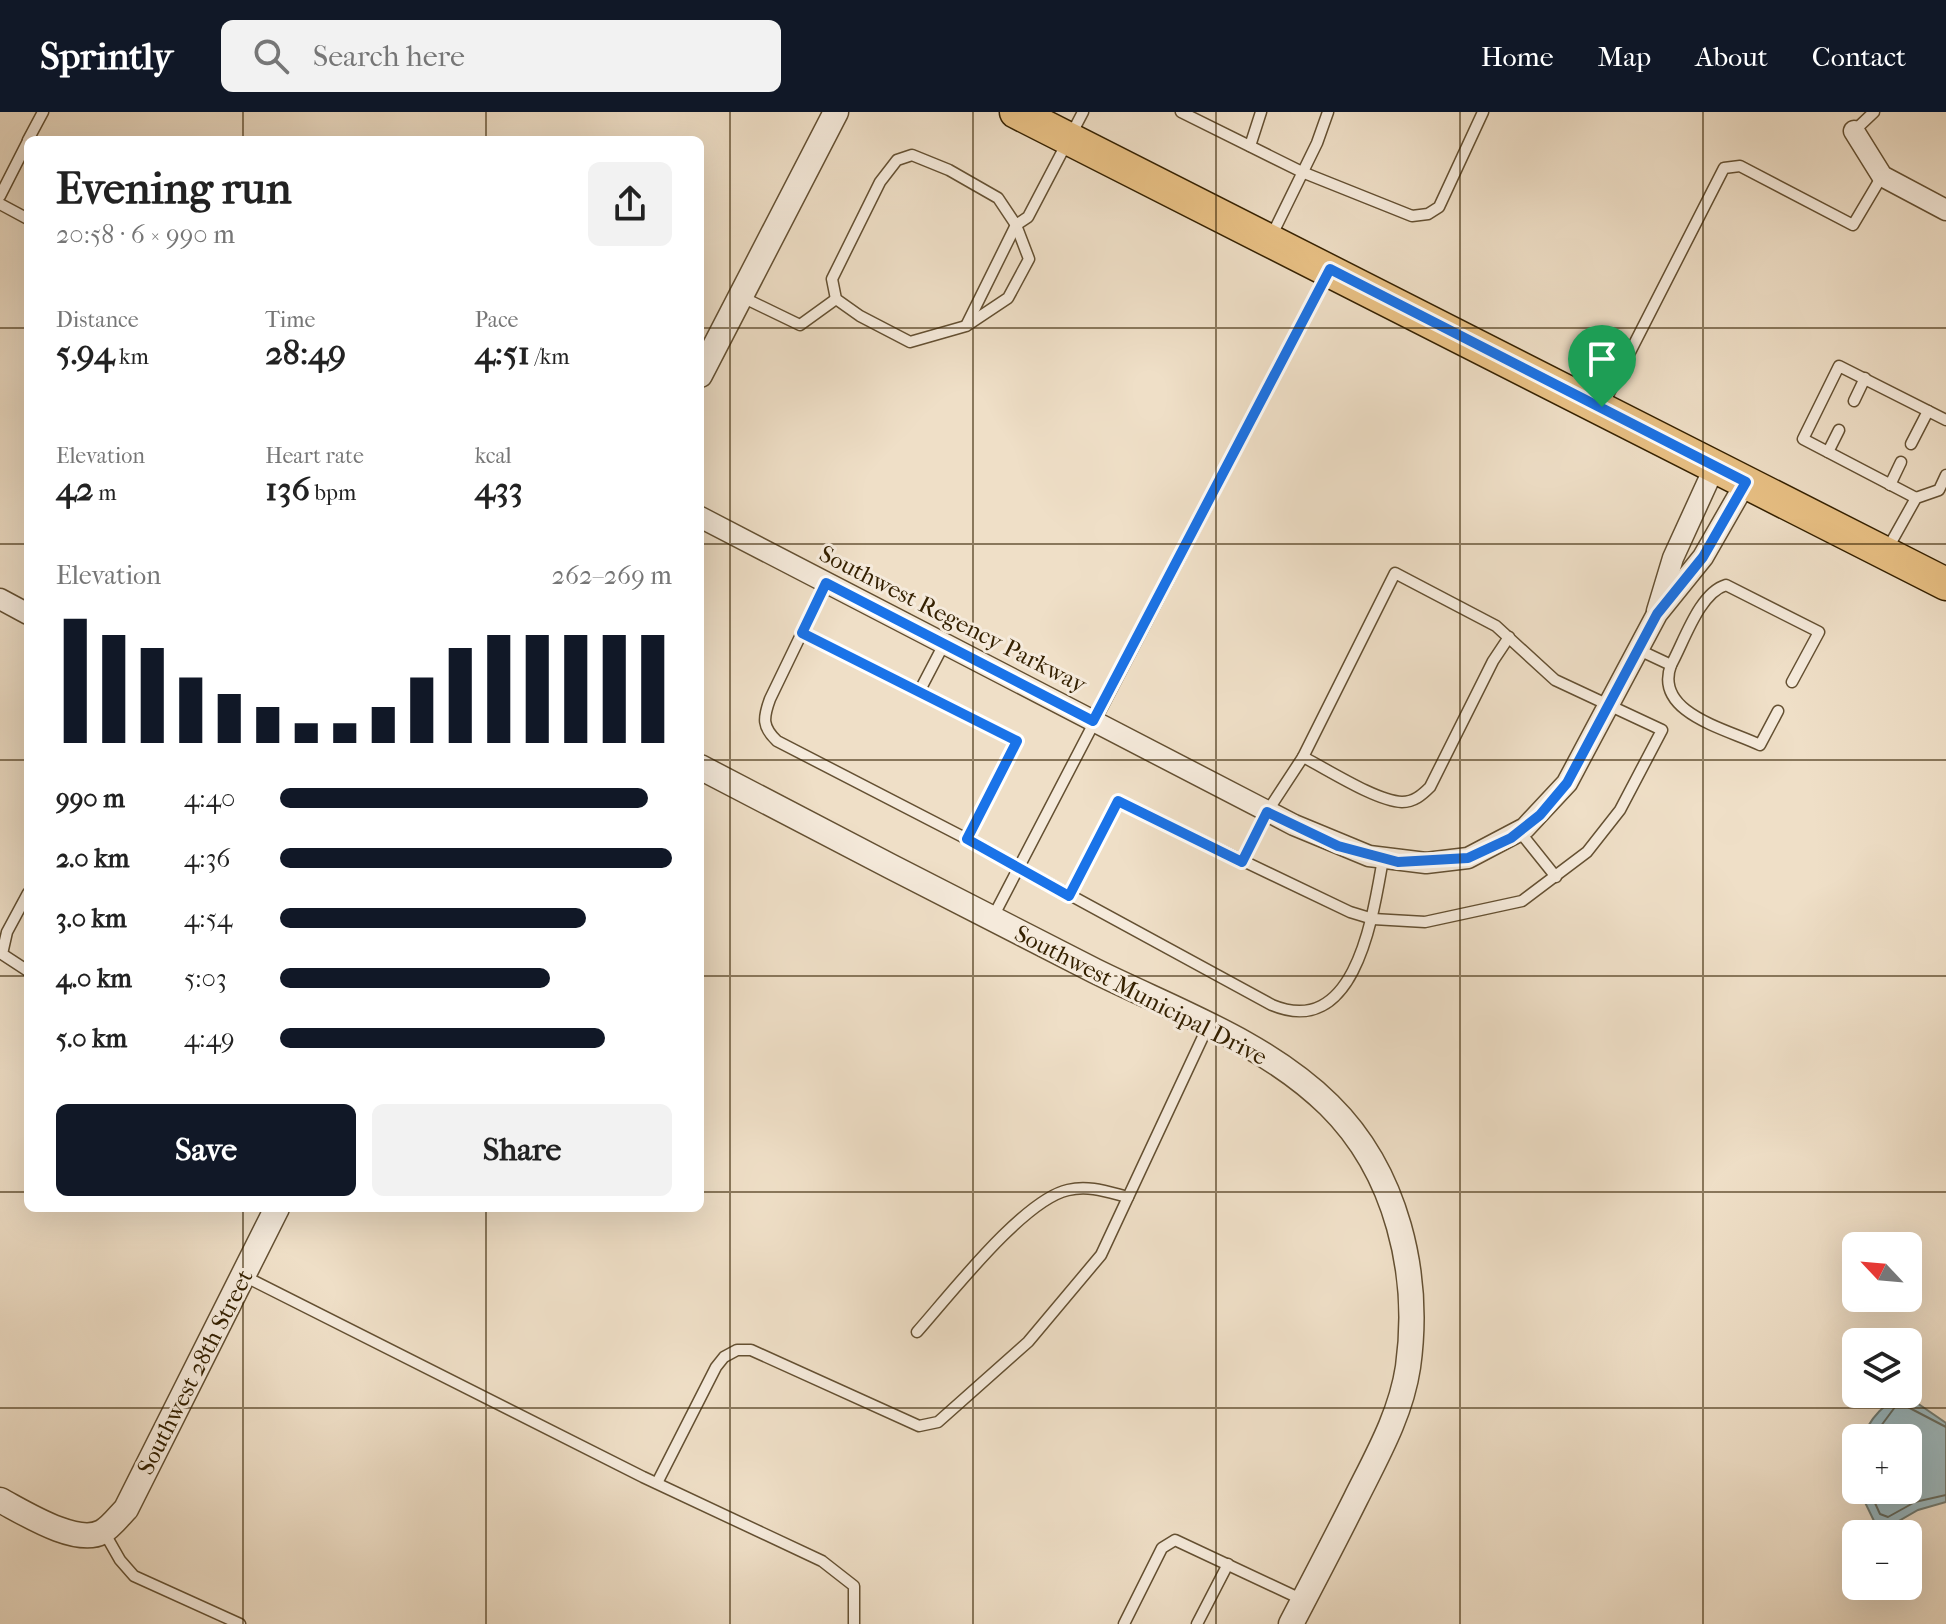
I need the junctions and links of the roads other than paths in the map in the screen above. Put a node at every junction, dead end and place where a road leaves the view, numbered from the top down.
1 (43, 112) edge
2 (836, 112) edge
3 (1016, 112) edge
4 (1181, 112) edge
5 (1261, 112) edge
6 (1328, 112) edge
7 (1483, 112) edge
8 (1874, 112) edge
9 (1076, 125) edge
10 (1854, 131) joint
11 (30, 136) edge
12 (1250, 146) junction
13 (24, 148) edge
14 (1302, 172) junction
15 (1882, 176) junction
16 (0, 196) edge
17 (0, 204) edge
18 (1946, 210) edge
19 (24, 217) edge
20 (1016, 225) junction
21 (1270, 239) junction
22 (1330, 269) junction
23 (740, 296) junction
24 (836, 299) junction
25 (966, 326) junction
26 (704, 367) edge
27 (1865, 378) junction
28 (1854, 401) dead end
29 (1602, 407) junction
30 (1928, 411) junction
31 (1946, 420) edge
32 (1839, 430) dead end
33 (1911, 444) dead end
34 (1828, 452) junction
35 (1901, 462) dead end
36 (1715, 466) junction
37 (1946, 475) edge
38 (1746, 482) junction
39 (1890, 485) junction
40 (1916, 498) junction
41 (704, 519) edge
42 (1885, 553) junction
43 (826, 583) junction
44 (1946, 584) edge
45 (0, 599) edge
46 (24, 612) edge
47 (1657, 614) junction
48 (802, 633) junction
49 (1509, 637) junction
50 (944, 644) junction
51 (1639, 650) junction
52 (1671, 665) junction
53 (1792, 682) dead end
54 (919, 692) junction
55 (1609, 706) junction
56 (1778, 711) dead end
57 (1093, 721) junction
58 (1303, 757) junction
59 (704, 769) edge
60 (1267, 812) junction
61 (1520, 832) junction
62 (967, 839) junction
63 (1383, 859) junction
64 (1242, 862) junction
65 (1019, 867) junction
66 (1556, 877) junction
67 (1069, 896) junction
68 (24, 900) edge
69 (993, 919) junction
70 (1373, 919) junction
71 (24, 968) edge
72 (1208, 1026) junction
73 (1128, 1197) junction
74 (275, 1212) edge
75 (244, 1276) junction
76 (917, 1332) dead end
77 (657, 1483) junction
78 (0, 1500) edge
79 (104, 1531) junction
80 (1228, 1564) junction
81 (1304, 1601) junction
82 (240, 1624) edge
83 (854, 1624) edge
84 (1124, 1624) edge
85 (1197, 1624) edge
86 (1291, 1624) edge

1 - 11 lane
2 - 23 street
3 - 9 main road
4 - 12 lane
5 - 12 lane
6 - 14 lane
7 - 14 lane
8 - 10 lane
9 - 20 lane
9 - 21 main road
10 - 15 street
12 - 14 lane
13 - 16 lane
14 - 21 lane
15 - 18 street
15 - 29 lane
17 - 19 lane
20 - 24 lane
20 - 25 lane
20 - 25 lane
21 - 22 main road
22 - 29 main road
22 - 57 lane
23 - 24 lane
23 - 26 street
24 - 25 lane
27 - 28 lane
27 - 30 lane
27 - 34 lane
29 - 36 main road
30 - 31 lane
30 - 33 lane
32 - 34 lane
34 - 39 lane
35 - 39 lane
36 - 38 main road
36 - 47 street, Southwest Regency Parkway
37 - 40 lane
38 - 42 main road
38 - 47 street, Southwest Regency Parkway
39 - 40 lane
40 - 42 lane
41 - 43 street, Southwest Regency Parkway
42 - 44 main road
43 - 48 lane
43 - 50 street, Southwest Regency Parkway
45 - 46 street
47 - 51 street, Southwest Regency Parkway
48 - 54 lane
48 - 62 lane
49 - 55 lane
49 - 58 lane
49 - 58 lane
50 - 54 lane
50 - 57 street, Southwest Regency Parkway
51 - 52 lane
51 - 55 street, Southwest Regency Parkway
52 - 53 lane
52 - 56 lane
54 - 62 lane
55 - 61 street, Southwest Regency Parkway
55 - 66 lane
57 - 60 street, Southwest Regency Parkway
57 - 65 lane
58 - 60 lane
59 - 69 street, Southwest Municipal Drive
60 - 63 street, Southwest Regency Parkway
60 - 64 lane
61 - 63 street, Southwest Regency Parkway
61 - 66 lane
62 - 65 lane
63 - 70 lane
64 - 67 lane
64 - 70 lane
65 - 67 lane
65 - 69 lane
66 - 70 lane
67 - 70 lane
68 - 71 lane
69 - 72 street, Southwest Municipal Drive
72 - 73 lane
72 - 81 street, Southwest Municipal Drive
73 - 76 lane
73 - 77 lane
74 - 75 street, Southwest 28th Street
75 - 77 lane
75 - 79 street, Southwest 28th Street
77 - 83 lane
78 - 79 street
79 - 82 lane
80 - 81 lane
80 - 84 lane
80 - 85 lane
81 - 86 street, Southwest Municipal Drive

